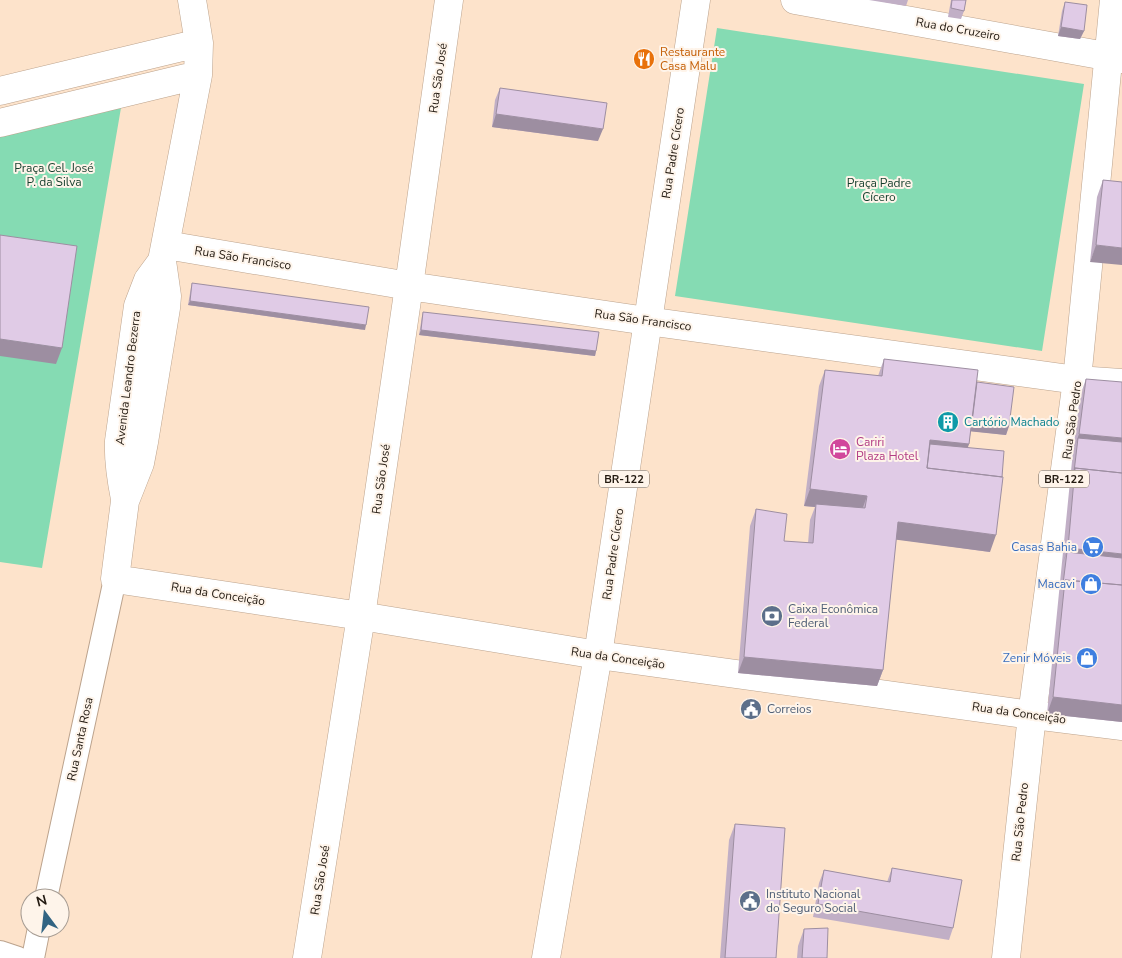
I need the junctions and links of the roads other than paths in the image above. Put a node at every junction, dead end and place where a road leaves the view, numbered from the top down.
1 (192, 0) edge
2 (449, 0) edge
3 (696, 0) edge
4 (795, 0) edge
5 (1114, 0) edge
6 (199, 43) junction
7 (1115, 58) edge
8 (198, 75) junction
9 (0, 92) edge
10 (0, 123) edge
11 (164, 253) junction
12 (409, 286) junction
13 (647, 321) junction
14 (1077, 380) junction
15 (1122, 383) edge
16 (114, 579) junction
17 (361, 616) junction
18 (598, 656) junction
19 (1032, 715) junction
20 (1122, 726) edge
21 (48, 888) edge
22 (37, 938) edge
23 (0, 952) edge
24 (18, 958) edge
25 (32, 958) edge
26 (307, 958) edge
27 (546, 958) edge
28 (1006, 958) edge

1 - 6 main road, Avenida Leandro Bezerra
2 - 12 main road, Rua São José
3 - 13 main road, Rua Padre Cícero / BR-122
4 - 7 main road, Rua do Cruzeiro
5 - 7 main road, Rua São Pedro / BR-122
6 - 8 main road, Avenida Leandro Bezerra
6 - 9 main road
7 - 14 main road, Rua São Pedro / BR-122
8 - 10 main road
8 - 11 main road, Avenida Leandro Bezerra
11 - 12 main road, Rua São Francisco
11 - 16 main road, Avenida Leandro Bezerra
12 - 13 main road, Rua São Francisco
12 - 17 main road, Rua São José
13 - 14 main road, Rua São Francisco
13 - 18 main road, Rua Padre Cícero / BR-122
14 - 15 main road, Rua São Francisco
14 - 19 main road, Rua São Pedro / BR-122
16 - 17 main road, Rua da Conceição
16 - 21 street, Rua Santa Rosa
17 - 18 main road, Rua da Conceição
17 - 26 main road, Rua São José
18 - 19 main road, Rua da Conceição
18 - 27 main road, Rua Padre Cícero / BR-122
19 - 20 main road, Rua da Conceição
19 - 28 main road, Rua São Pedro / BR-122
22 - 25 street
23 - 24 street

